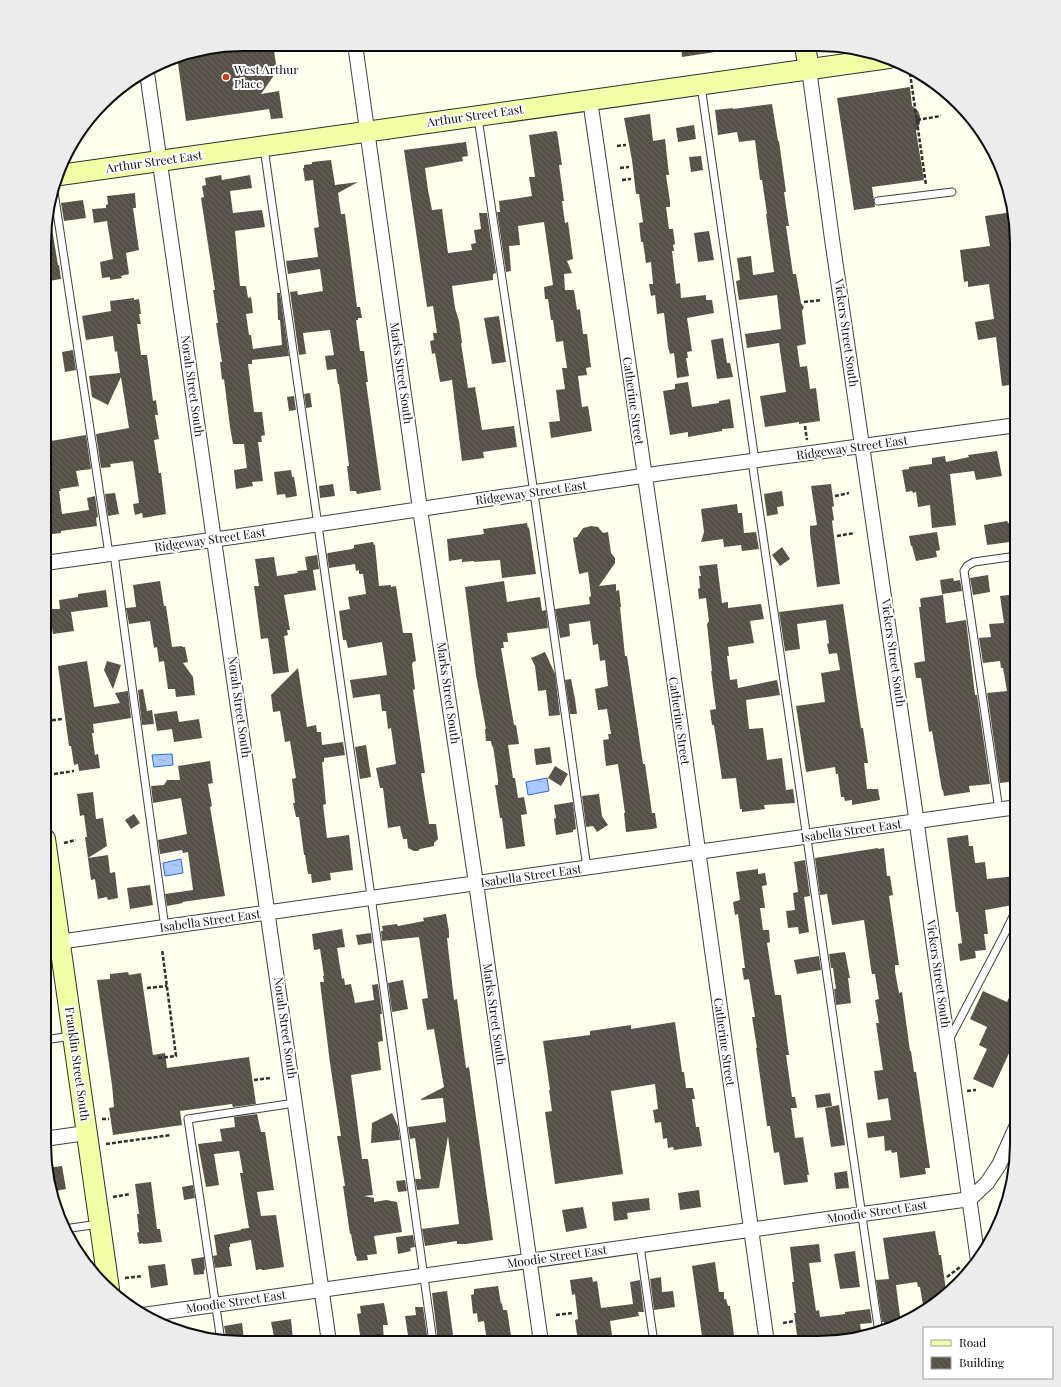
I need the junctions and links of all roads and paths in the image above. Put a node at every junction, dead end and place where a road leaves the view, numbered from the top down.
1 (356, 51) edge
2 (807, 51) edge
3 (875, 60) edge
4 (809, 69) junction
5 (910, 75) edge
6 (148, 77) edge
7 (701, 84) junction
8 (590, 100) junction
9 (477, 116) junction
10 (941, 116) dead end
11 (917, 120) junction
12 (368, 131) junction
13 (626, 144) dead end
14 (263, 146) junction
15 (617, 146) dead end
16 (160, 161) junction
17 (629, 167) dead end
18 (620, 168) dead end
19 (64, 174) edge
20 (631, 179) dead end
21 (622, 180) dead end
22 (952, 192) dead end
23 (928, 195) junction
24 (878, 201) dead end
25 (56, 202) edge
26 (822, 300) dead end
27 (804, 302) dead end
28 (1010, 425) edge
29 (805, 426) dead end
30 (807, 440) dead end
31 (863, 446) junction
32 (753, 461) junction
33 (645, 476) junction
34 (534, 493) junction
35 (849, 493) dead end
36 (835, 496) dead end
37 (420, 509) junction
38 (318, 524) junction
39 (855, 533) dead end
40 (837, 536) dead end
41 (214, 540) junction
42 (112, 554) junction
43 (1010, 557) edge
44 (51, 562) edge
45 (62, 719) dead end
46 (51, 720) edge
47 (74, 771) dead end
48 (54, 774) dead end
49 (1010, 808) edge
50 (999, 810) junction
51 (917, 822) junction
52 (806, 838) junction
53 (76, 840) dead end
54 (51, 845) edge
55 (698, 852) junction
56 (587, 868) junction
57 (476, 883) junction
58 (51, 894) edge
59 (371, 898) junction
60 (269, 913) junction
61 (1010, 923) edge
62 (165, 928) junction
63 (52, 943) edge
64 (162, 949) dead end
65 (167, 986) junction
66 (147, 988) dead end
67 (73, 1036) junction
68 (51, 1039) edge
69 (948, 1043) junction
70 (158, 1058) dead end
71 (271, 1078) dead end
72 (254, 1080) dead end
73 (295, 1103) junction
74 (102, 1119) dead end
75 (109, 1119) dead end
76 (86, 1133) junction
77 (171, 1135) dead end
78 (51, 1138) edge
79 (1010, 1139) edge
80 (106, 1144) dead end
81 (130, 1194) dead end
82 (114, 1197) dead end
83 (970, 1199) junction
84 (862, 1215) junction
85 (100, 1224) junction
86 (71, 1229) edge
87 (751, 1230) junction
88 (640, 1246) junction
89 (977, 1252) edge
90 (529, 1261) junction
91 (960, 1267) dead end
92 (142, 1276) dead end
93 (424, 1276) junction
94 (947, 1277) dead end
95 (117, 1284) edge
96 (322, 1289) junction
97 (216, 1304) junction
98 (573, 1313) dead end
99 (154, 1314) edge
100 (556, 1315) dead end
101 (794, 1321) dead end
102 (783, 1323) dead end
103 (878, 1326) edge
104 (220, 1334) edge
105 (381, 1335) dead end
106 (328, 1336) edge
107 (374, 1336) edge
108 (432, 1336) edge
109 (540, 1336) edge
110 (653, 1336) edge
111 (766, 1336) edge

1 - 12 street, Marks Street South
2 - 4 main road, Vickers Street South
3 - 4 main road, Arthur Street East
4 - 7 main road, Arthur Street East
4 - 31 street, Vickers Street South
5 - 11 path
6 - 16 street, Norah Street South
7 - 8 main road, Arthur Street East
7 - 32 lane
8 - 9 main road, Arthur Street East
8 - 33 street, Catherine Street
9 - 12 main road, Arthur Street East
9 - 34 lane
10 - 11 path
11 - 23 path
12 - 14 main road, Arthur Street East
12 - 37 street, Marks Street South
13 - 15 path
14 - 16 main road, Arthur Street East
14 - 38 lane
16 - 19 main road, Arthur Street East
16 - 41 street, Norah Street South
17 - 18 path
20 - 21 path
22 - 23 lane
23 - 24 lane
25 - 42 lane
26 - 27 path
28 - 31 street, Ridgeway Street East
29 - 30 path
31 - 32 street, Ridgeway Street East
31 - 51 street, Vickers Street South
32 - 33 street, Ridgeway Street East
32 - 52 lane
33 - 34 street, Ridgeway Street East
33 - 55 street, Catherine Street
34 - 37 street, Ridgeway Street East
34 - 56 lane
35 - 36 path
37 - 38 street, Ridgeway Street East
37 - 57 street, Marks Street South
38 - 41 street, Ridgeway Street East
38 - 59 lane
39 - 40 path
41 - 42 street, Ridgeway Street East
41 - 60 street, Norah Street South
42 - 44 street, Ridgeway Street East
42 - 62 lane
43 - 50 lane
45 - 46 path
47 - 48 path
49 - 50 street, Isabella Street East
50 - 51 street, Isabella Street East
51 - 52 street, Isabella Street East
51 - 69 street, Vickers Street South
52 - 55 street, Isabella Street East
52 - 84 lane
53 - 54 path
55 - 56 street, Isabella Street East
55 - 87 street, Catherine Street
56 - 57 street, Isabella Street East
57 - 59 street, Isabella Street East
57 - 90 street, Marks Street South
58 - 63 main road, Franklin Street South
59 - 60 street, Isabella Street East
59 - 93 lane
60 - 62 street, Isabella Street East
60 - 73 street, Norah Street South
61 - 69 lane
62 - 63 street, Isabella Street East
63 - 67 main road, Franklin Street South
64 - 65 path
65 - 66 path
65 - 70 path
67 - 68 lane
67 - 76 main road, Franklin Street South
69 - 83 street, Vickers Street South
71 - 72 path
73 - 96 street, Norah Street South
73 - 97 lane
74 - 75 path
76 - 78 street
76 - 85 main road, Franklin Street South
77 - 80 path
79 - 83 street
81 - 82 path
83 - 84 street, Moodie Street East
83 - 89 street, Vickers Street South
84 - 87 street, Moodie Street East
84 - 103 lane
85 - 86 lane
85 - 95 main road, Franklin Street South
87 - 88 street, Moodie Street East
87 - 111 street, Catherine Street
88 - 90 street, Moodie Street East
88 - 110 lane
90 - 93 street, Moodie Street East
90 - 109 street, Marks Street South
91 - 94 path
92 - 95 path
93 - 96 street, Moodie Street East
93 - 108 lane
96 - 97 street, Moodie Street East
96 - 106 street, Norah Street South
97 - 99 street, Moodie Street East
97 - 104 lane
98 - 100 path
101 - 102 path
105 - 107 path

